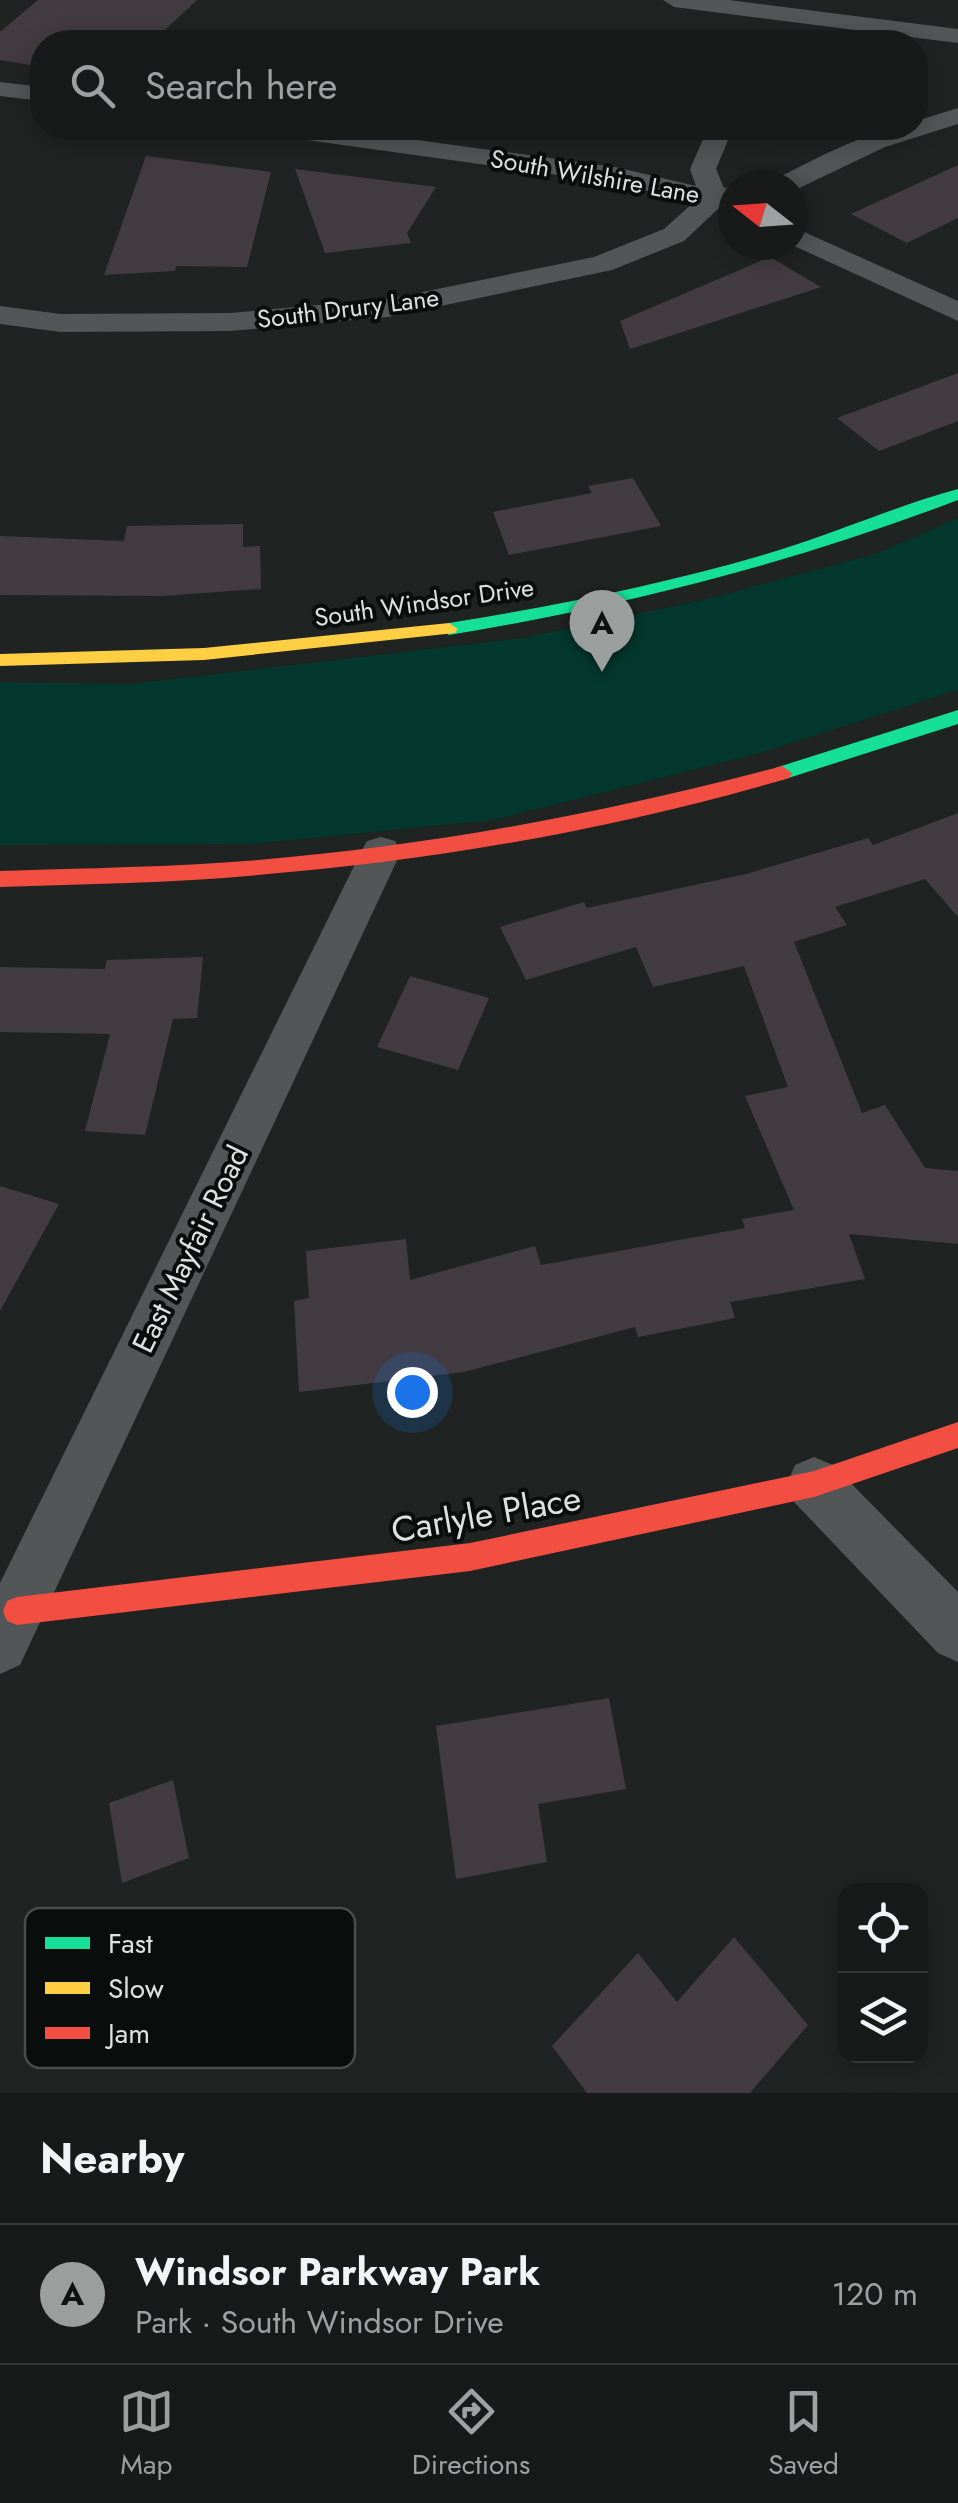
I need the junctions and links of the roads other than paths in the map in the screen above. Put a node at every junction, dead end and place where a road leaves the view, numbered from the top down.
1 (674, 0) edge
2 (773, 6) edge
3 (762, 30) edge
4 (921, 30) edge
5 (928, 31) edge
6 (958, 36) edge
7 (0, 88) edge
8 (30, 92) edge
9 (958, 116) edge
10 (928, 126) edge
11 (364, 140) edge
12 (716, 140) edge
13 (882, 140) edge
14 (808, 174) edge
15 (718, 188) edge
16 (718, 198) edge
17 (718, 206) edge
18 (808, 242) edge
19 (958, 312) edge
20 (0, 314) edge
21 (958, 494) edge
22 (0, 660) edge
23 (958, 717) edge
24 (380, 852) junction
25 (0, 878) edge
26 (958, 1435) edge
27 (814, 1484) junction
28 (8, 1628) edge
29 (958, 1633) edge

1 - 2 street
2 - 3 street
2 - 4 street
5 - 6 street
7 - 8 street
9 - 10 street
11 - 16 street, South Wilshire Lane
12 - 15 street
13 - 14 street
17 - 20 street, South Drury Lane
18 - 19 street
21 - 22 street, South Windsor Drive
23 - 24 street
24 - 25 street
24 - 28 street, East Mayfair Road
26 - 27 street, Carlyle Place
27 - 28 street, Carlyle Place
27 - 29 street

